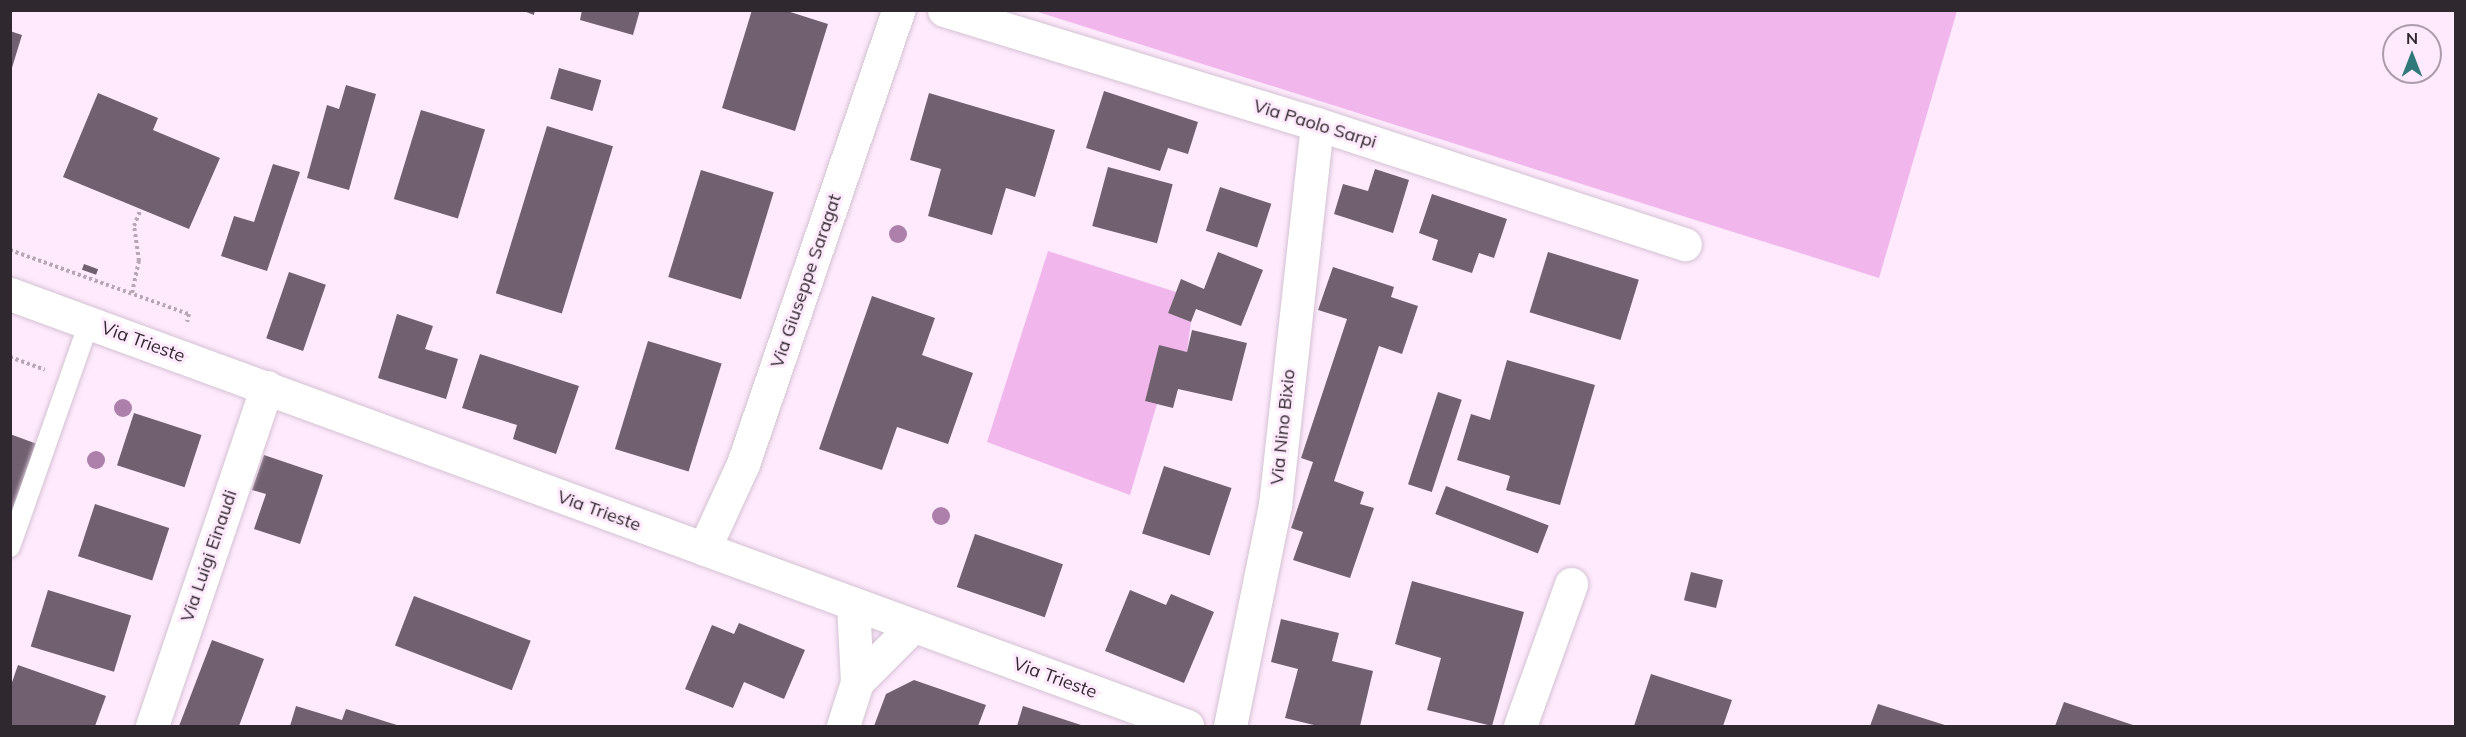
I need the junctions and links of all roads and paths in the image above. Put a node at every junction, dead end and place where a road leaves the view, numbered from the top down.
1 (898, 10) edge
2 (944, 10) edge
3 (1317, 124) junction
4 (141, 209) dead end
5 (1685, 244) dead end
6 (10, 250) edge
7 (132, 293) junction
8 (10, 294) edge
9 (89, 323) junction
10 (184, 331) dead end
11 (267, 387) junction
12 (10, 547) edge
13 (704, 549) junction
14 (1571, 584) dead end
15 (852, 604) junction
16 (913, 626) junction
17 (857, 682) junction
18 (152, 726) edge
19 (843, 726) edge
20 (1187, 726) edge
21 (1230, 726) edge
22 (1520, 726) edge

1 - 13 street, Via Giuseppe Saragat
2 - 3 street, Via Paolo Sarpi
3 - 5 street, Via Paolo Sarpi
3 - 21 street, Via Nino Bixio
4 - 7 path
6 - 7 path
7 - 10 path
8 - 9 street, Via Trieste
9 - 11 street, Via Trieste
9 - 12 lane
11 - 13 street, Via Trieste
11 - 18 street, Via Luigi Einaudi
13 - 15 street, Via Trieste
14 - 22 street
15 - 16 street, Via Trieste
15 - 17 street
16 - 17 street
16 - 20 street, Via Trieste
17 - 19 street

